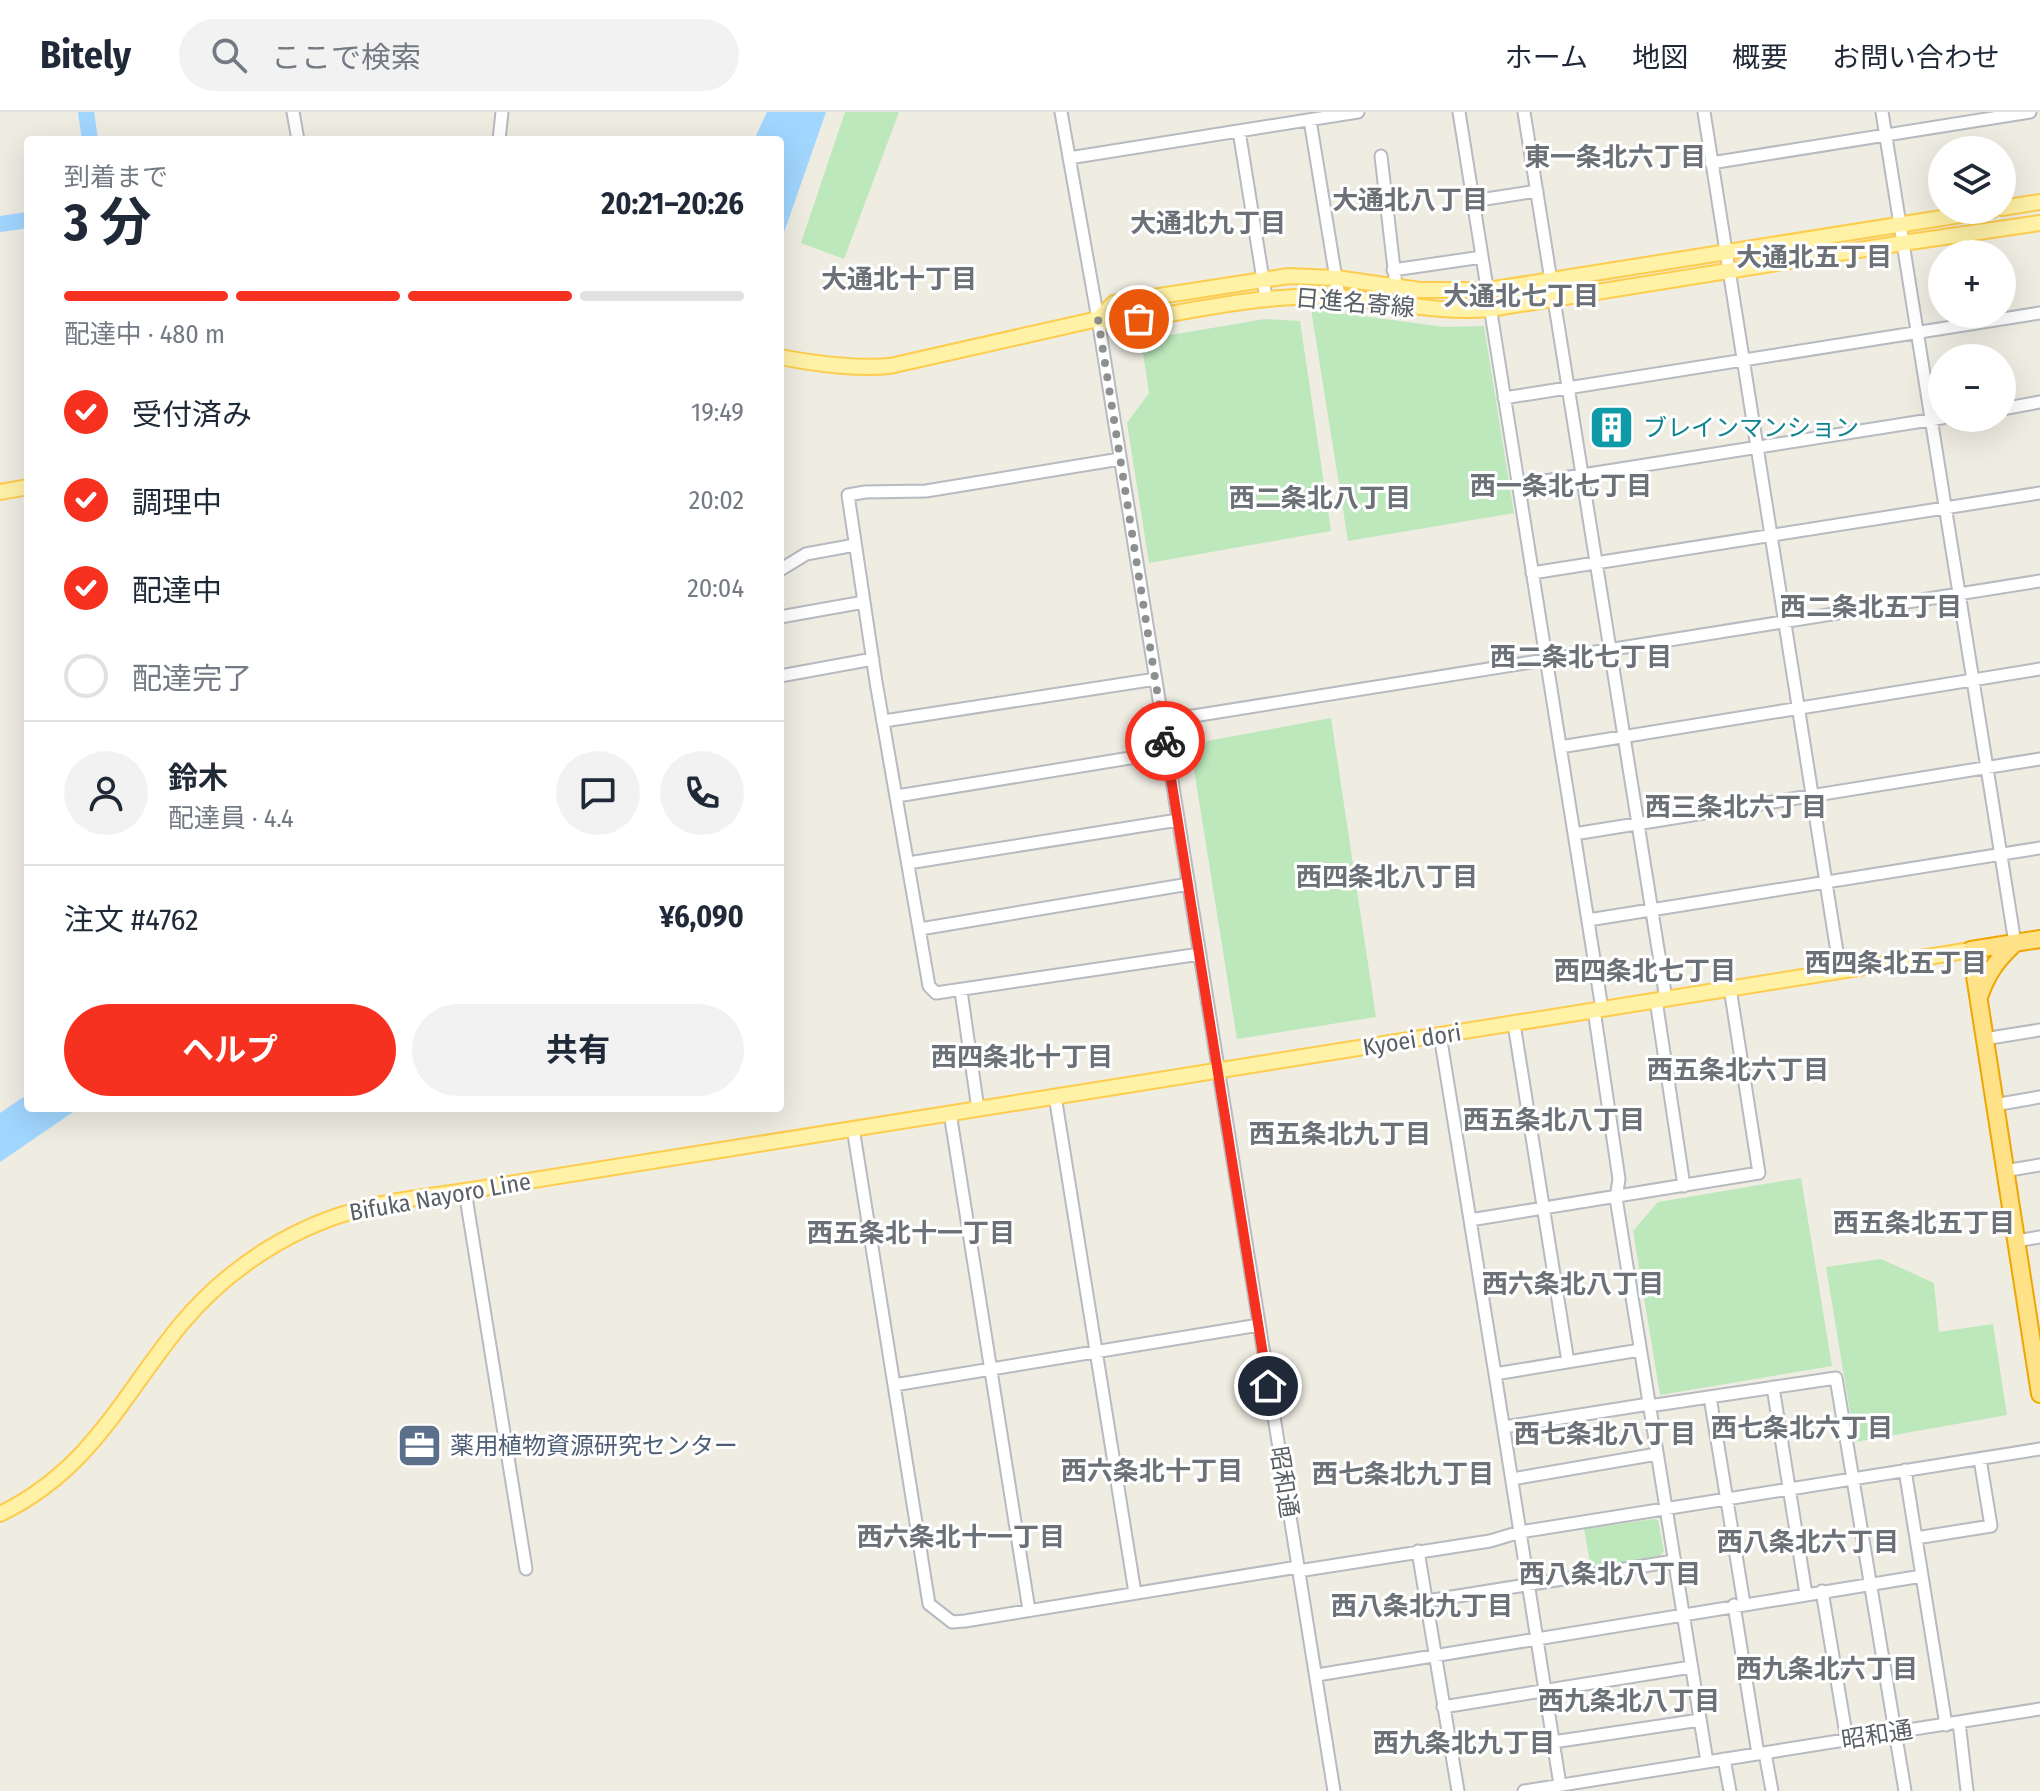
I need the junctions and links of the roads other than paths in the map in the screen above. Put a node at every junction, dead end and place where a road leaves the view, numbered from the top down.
1 (293, 112) edge
2 (502, 112) edge
3 (1061, 112) edge
4 (1358, 112) edge
5 (1461, 112) edge
6 (1524, 112) edge
7 (1704, 112) edge
8 (1882, 112) edge
9 (2030, 112) edge
10 (1310, 120) junction
11 (1239, 131) junction
12 (1886, 135) junction
13 (297, 136) edge
14 (499, 136) edge
15 (1381, 156) dead end
16 (1069, 158) junction
17 (1711, 163) junction
18 (1537, 191) junction
19 (1473, 201) junction
20 (2040, 202) edge
21 (2016, 206) edge
22 (1928, 220) edge
23 (2040, 223) edge
24 (1900, 224) junction
25 (1903, 243) junction
26 (1726, 252) junction
27 (1482, 257) junction
28 (1393, 270) junction
29 (1729, 272) junction
30 (1336, 278) junction
31 (1264, 280) junction
32 (1550, 280) junction
33 (1396, 286) junction
34 (1488, 290) junction
35 (1339, 297) junction
36 (1266, 298) junction
37 (1554, 301) junction
38 (1490, 309) junction
39 (2040, 313) edge
40 (1098, 319) junction
41 (1918, 332) junction
42 (784, 358) edge
43 (1743, 360) junction
44 (1928, 378) edge
45 (1568, 388) junction
46 (1504, 398) junction
47 (2040, 402) edge
48 (2016, 406) edge
49 (1928, 420) edge
50 (1938, 432) edge
51 (1756, 448) junction
52 (1120, 459) junction
53 (1582, 474) junction
54 (1519, 485) junction
55 (24, 488) edge
56 (0, 492) edge
57 (2040, 493) edge
58 (1945, 507) junction
59 (1771, 534) junction
60 (855, 545) junction
61 (1597, 561) junction
62 (784, 568) edge
63 (1532, 573) junction
64 (2040, 581) edge
65 (1959, 593) junction
66 (864, 602) junction
67 (784, 616) edge
68 (1785, 621) junction
69 (1611, 649) junction
70 (873, 659) junction
71 (1546, 660) junction
72 (2040, 669) edge
73 (784, 675) edge
74 (1156, 679) junction
75 (1973, 679) junction
76 (1799, 707) junction
77 (884, 721) junction
78 (1162, 721) junction
79 (1625, 737) junction
80 (1560, 747) junction
81 (1167, 752) junction
82 (2040, 759) edge
83 (1987, 767) junction
84 (1813, 795) junction
85 (897, 796) junction
86 (1178, 820) junction
87 (1638, 824) junction
88 (1574, 834) junction
89 (2040, 848) edge
90 (2001, 854) junction
91 (908, 863) junction
92 (1189, 884) junction
93 (1827, 884) junction
94 (1652, 909) junction
95 (1588, 920) junction
96 (920, 929) junction
97 (2040, 939) edge
98 (2015, 943) junction
99 (1971, 950) junction
100 (1200, 954) junction
101 (1840, 971) junction
102 (1730, 988) junction
103 (961, 991) junction
104 (1978, 999) junction
105 (1661, 1000) junction
106 (1598, 1010) junction
107 (1514, 1024) junction
108 (2040, 1030) edge
109 (1440, 1035) junction
110 (1984, 1039) junction
111 (1218, 1070) junction
112 (1055, 1096) junction
113 (2040, 1097) edge
114 (1994, 1105) junction
115 (978, 1109) junction
116 (950, 1113) junction
117 (853, 1128) junction
118 (2040, 1165) edge
119 (2004, 1171) junction
120 (1684, 1186) junction
121 (465, 1191) junction
122 (1616, 1198) junction
123 (1543, 1208) junction
124 (1470, 1220) junction
125 (2040, 1237) edge
126 (2016, 1241) junction
127 (1259, 1325) junction
128 (1640, 1350) junction
129 (1097, 1353) junction
130 (1568, 1362) junction
131 (990, 1370) junction
132 (1495, 1374) junction
133 (2039, 1383) edge
134 (894, 1385) junction
135 (1773, 1387) junction
136 (1710, 1397) junction
137 (1649, 1405) junction
138 (1504, 1427) junction
139 (2040, 1449) edge
140 (1657, 1454) junction
141 (1980, 1459) junction
142 (1905, 1470) junction
143 (1512, 1479) junction
144 (1851, 1479) junction
145 (1789, 1488) junction
146 (1726, 1499) junction
147 (1666, 1509) junction
148 (0, 1514) edge
149 (1520, 1532) junction
150 (1916, 1538) junction
151 (1418, 1551) junction
152 (1674, 1561) junction
153 (526, 1569) dead end
154 (1298, 1569) junction
155 (1922, 1576) junction
156 (1870, 1584) junction
157 (1529, 1585) junction
158 (1822, 1591) junction
159 (1135, 1593) junction
160 (1806, 1594) junction
161 (1427, 1601) junction
162 (1739, 1605) junction
163 (1029, 1610) junction
164 (1683, 1614) junction
165 (1537, 1637) junction
166 (1435, 1655) junction
167 (1691, 1667) junction
168 (1317, 1675) junction
169 (1545, 1690) junction
170 (1443, 1707) junction
171 (2040, 1709) edge
172 (1700, 1720) junction
173 (1959, 1722) junction
174 (1946, 1725) junction
175 (1894, 1733) junction
176 (1847, 1740) junction
177 (1553, 1742) junction
178 (1762, 1753) junction
179 (1724, 1759) junction
180 (1707, 1762) junction
181 (1560, 1785) junction
182 (1334, 1791) edge
183 (1458, 1791) edge
184 (1524, 1791) edge
185 (1730, 1791) edge
186 (1772, 1791) edge
187 (1905, 1791) edge
188 (1967, 1791) edge

1 - 13 street
2 - 14 street
3 - 16 street, 昭和通
4 - 10 street
5 - 19 street
6 - 18 street
7 - 17 street
8 - 12 street
9 - 12 street
10 - 11 street
10 - 30 street
11 - 16 street
11 - 31 street
12 - 17 street
12 - 24 street
15 - 28 street
16 - 40 street, 昭和通
17 - 26 street
18 - 19 street
18 - 32 street
19 - 27 street
20 - 21 main road
22 - 24 main road, 日進名寄線
23 - 25 main road, 日進名寄線
24 - 25 street
24 - 26 main road, 日進名寄線
25 - 29 main road, 日進名寄線
25 - 41 street
26 - 29 street
26 - 32 main road, 日進名寄線
27 - 28 street
27 - 34 street
28 - 33 street
29 - 37 main road, 日進名寄線
29 - 43 street
30 - 31 main road, 日進名寄線
30 - 33 main road, 日進名寄線
30 - 35 street
31 - 36 street
31 - 40 main road, 日進名寄線
32 - 34 main road, 日進名寄線
32 - 37 street
33 - 34 main road, 日進名寄線
34 - 38 street
35 - 36 main road, 日進名寄線
35 - 38 main road, 日進名寄線
36 - 40 main road, 日進名寄線
37 - 38 main road, 日進名寄線
37 - 45 street
38 - 46 street
39 - 41 street
40 - 42 main road, 日進名寄線
40 - 52 street, 昭和通
41 - 43 street
41 - 44 street
43 - 45 street
43 - 51 street
45 - 46 street
45 - 53 street
46 - 54 street
47 - 48 street
49 - 51 street
50 - 58 street
51 - 53 street
51 - 59 street
52 - 60 street
52 - 74 street, 昭和通
53 - 54 street
53 - 61 street
54 - 63 street
55 - 56 main road
57 - 58 street
58 - 59 street
58 - 65 street
59 - 61 street
59 - 68 street
60 - 62 street
60 - 66 street
61 - 63 street
61 - 69 street
63 - 71 street
64 - 65 street
65 - 68 street
65 - 75 street
66 - 67 street
66 - 70 street
68 - 69 street
68 - 76 street
69 - 71 street
69 - 79 street
70 - 73 street
70 - 77 street
71 - 78 street
71 - 80 street
72 - 75 street
74 - 77 street
74 - 78 street, 昭和通
75 - 76 street
75 - 83 street
76 - 79 street
76 - 84 street
77 - 85 street
78 - 81 street, 昭和通
79 - 80 street
79 - 87 street
80 - 88 street
81 - 85 street
81 - 86 street, 昭和通
82 - 83 street
83 - 84 street
83 - 90 street
84 - 87 street
84 - 93 street
85 - 91 street
86 - 91 street
86 - 92 street, 昭和通
87 - 88 street
87 - 94 street
88 - 95 street
89 - 90 street
90 - 93 street
90 - 98 street
91 - 96 street
92 - 96 street
92 - 100 street, 昭和通
93 - 94 street
93 - 101 street
94 - 95 street
94 - 105 street
95 - 106 street
96 - 103 street
97 - 98 highway
98 - 99 highway
98 - 104 highway
99 - 101 main road, Kyoei dori
99 - 104 highway
100 - 103 street
100 - 111 street, 昭和通
101 - 102 main road, Kyoei dori
102 - 105 main road, Kyoei dori
102 - 120 street
103 - 115 street
104 - 110 highway
105 - 106 main road, Kyoei dori
105 - 120 street
106 - 107 main road, Kyoei dori
106 - 122 street
107 - 109 main road, Kyoei dori
107 - 123 street
108 - 110 street
109 - 111 main road, Kyoei dori
109 - 124 street
110 - 114 highway
111 - 112 main road, Kyoei dori
111 - 127 street, 昭和通
112 - 115 main road, Kyoei dori
112 - 129 street
113 - 114 street
114 - 119 highway
115 - 116 main road, Kyoei dori
116 - 117 main road, Kyoei dori
116 - 131 street
117 - 121 main road, Bifuka Nayoro Line
117 - 134 street
118 - 119 street
119 - 126 highway
120 - 122 street
121 - 148 main road, Bifuka Nayoro Line
121 - 153 street
122 - 123 street
122 - 128 street
123 - 124 street
123 - 130 street
124 - 132 street
125 - 126 street
126 - 133 highway
127 - 129 street
127 - 154 street, 昭和通
128 - 130 street
128 - 137 street
129 - 131 street
129 - 159 street
130 - 132 street
131 - 134 street
131 - 163 street
132 - 138 street
134 - 163 street
135 - 136 street
135 - 144 street
135 - 145 street
136 - 137 street
136 - 146 street
137 - 138 street
137 - 140 street
138 - 143 street
139 - 141 street
140 - 143 street
140 - 147 street
141 - 142 street
141 - 150 street
142 - 144 street
142 - 150 street
143 - 149 street
144 - 145 street
144 - 156 street
145 - 146 street
145 - 160 street
146 - 147 street
146 - 162 street
147 - 149 street
147 - 152 street
149 - 151 street
149 - 157 street
150 - 155 street
151 - 154 street
151 - 161 street
152 - 157 street
152 - 164 street
154 - 159 street
154 - 168 street, 昭和通
155 - 156 street
155 - 174 street
156 - 158 street
156 - 175 street
157 - 161 street
157 - 165 street
158 - 160 street
158 - 176 street
159 - 163 street
160 - 162 street
161 - 166 street
162 - 164 street
162 - 178 street
164 - 165 street
164 - 167 street
165 - 166 street
165 - 169 street
166 - 168 street
166 - 170 street
167 - 169 street
167 - 172 street
168 - 182 street, 昭和通
169 - 170 street
169 - 177 street
170 - 183 street
171 - 173 street, 昭和通
172 - 177 street
172 - 180 street
173 - 174 street, 昭和通
173 - 188 street
174 - 175 street, 昭和通
175 - 176 street, 昭和通
175 - 187 street
176 - 178 street, 昭和通
177 - 181 street
178 - 179 street, 昭和通
178 - 186 street
179 - 180 street, 昭和通
179 - 185 street
180 - 181 street, 昭和通
181 - 184 street, 昭和通

